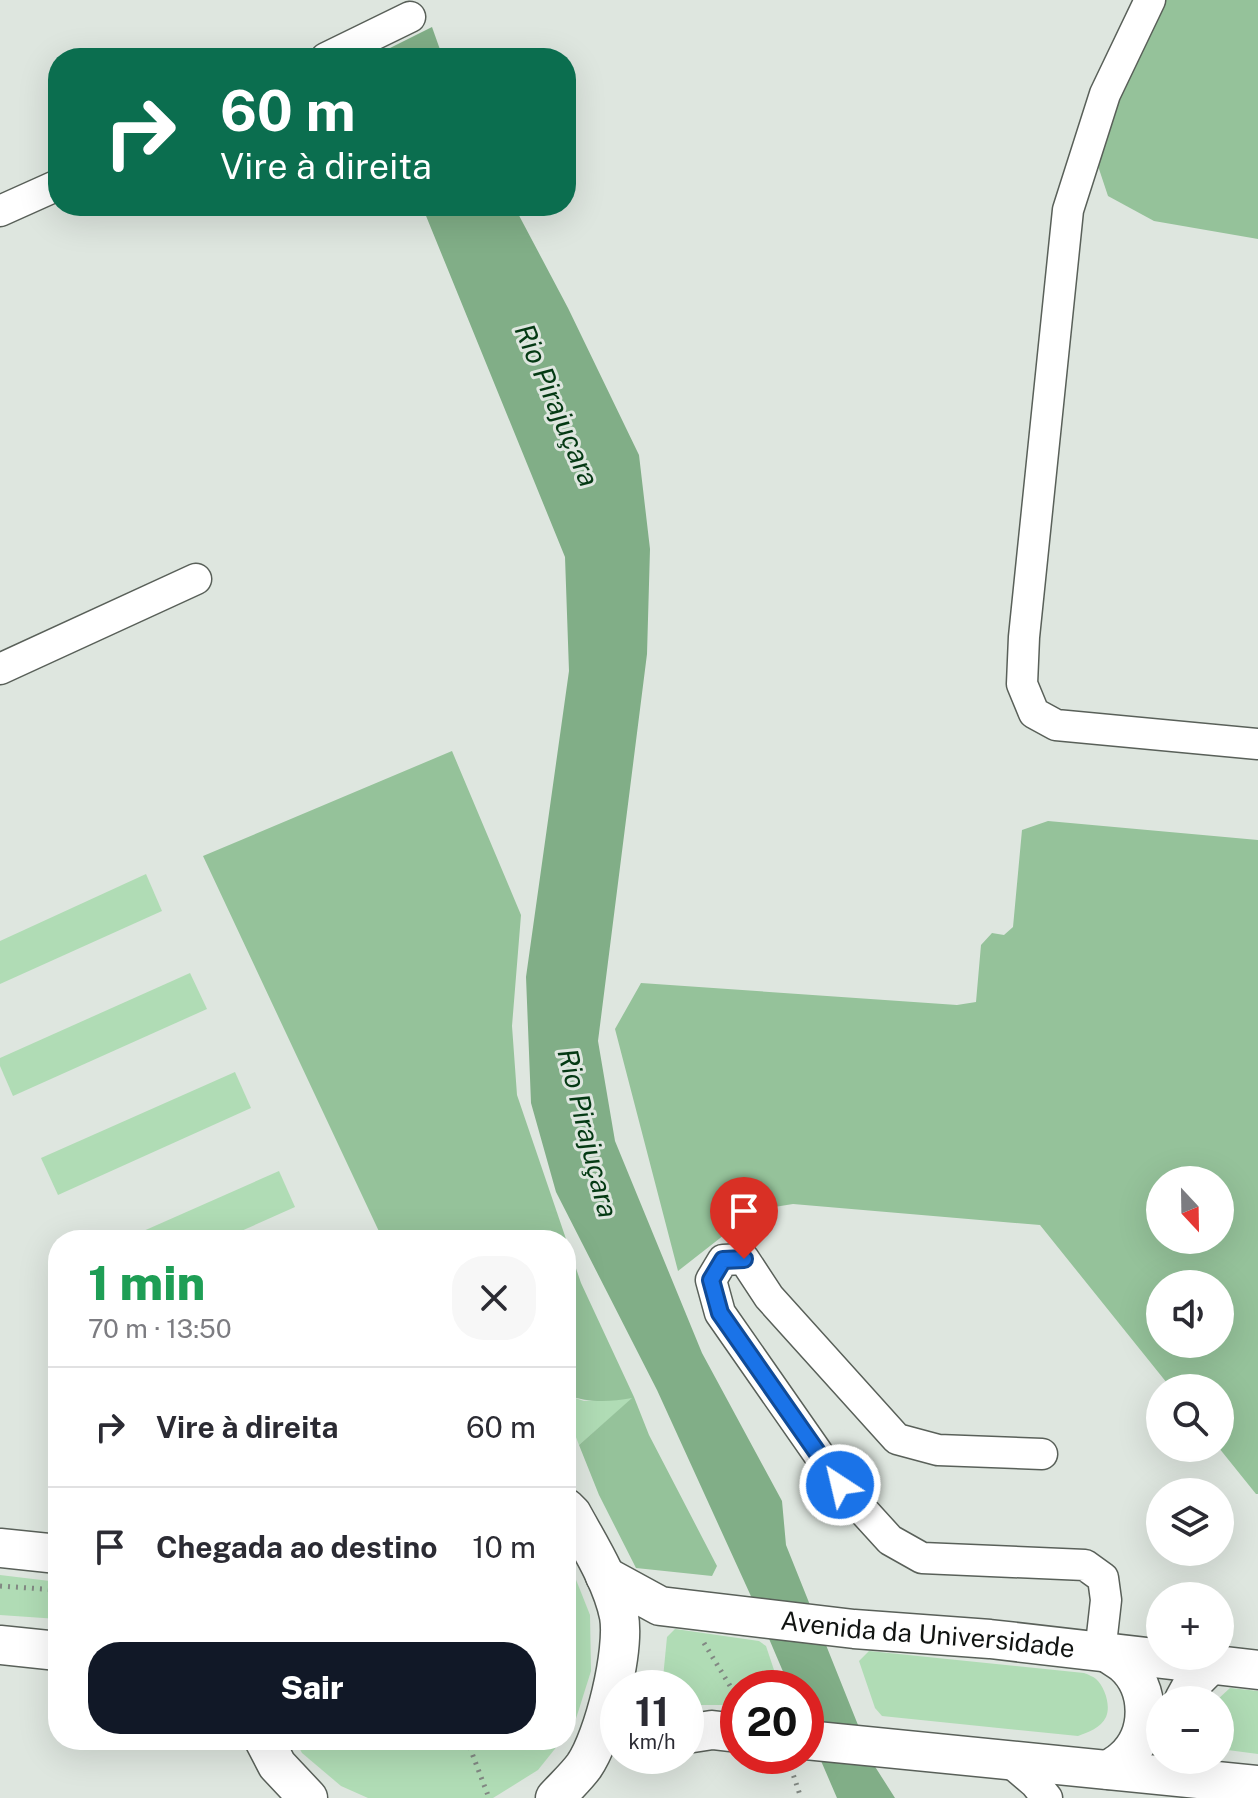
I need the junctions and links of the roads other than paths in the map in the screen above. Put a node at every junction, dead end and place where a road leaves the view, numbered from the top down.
1 (1150, 0) edge
2 (410, 17) dead end
3 (346, 48) edge
4 (48, 189) edge
5 (0, 211) edge
6 (196, 579) dead end
7 (0, 669) edge
8 (1258, 744) edge
9 (1042, 1454) dead end
10 (576, 1522) edge
11 (0, 1548) edge
12 (48, 1553) edge
13 (605, 1576) junction
14 (0, 1645) edge
15 (48, 1650) edge
16 (1104, 1653) junction
17 (1146, 1658) edge
18 (1234, 1668) edge
19 (615, 1670) edge
20 (1205, 1670) edge
21 (1258, 1670) edge
22 (1192, 1686) edge
23 (824, 1741) edge
24 (269, 1750) edge
25 (600, 1759) edge
26 (1008, 1760) junction
27 (1109, 1770) junction
28 (1146, 1770) edge
29 (1208, 1774) edge
30 (1258, 1785) edge
31 (308, 1798) edge
32 (555, 1798) edge
33 (1047, 1798) edge

1 - 8 lane
2 - 3 lane
4 - 5 lane
6 - 7 lane
9 - 16 lane
10 - 13 main road
11 - 12 main road
13 - 16 main road, Avenida da Universidade
13 - 19 main road
14 - 15 main road
16 - 17 main road, Avenida da Universidade
16 - 27 main road
18 - 21 main road, Avenida da Universidade
20 - 22 main road
23 - 26 main road
24 - 31 main road
25 - 32 main road
26 - 27 main road
26 - 33 lane
27 - 28 main road
29 - 30 main road

